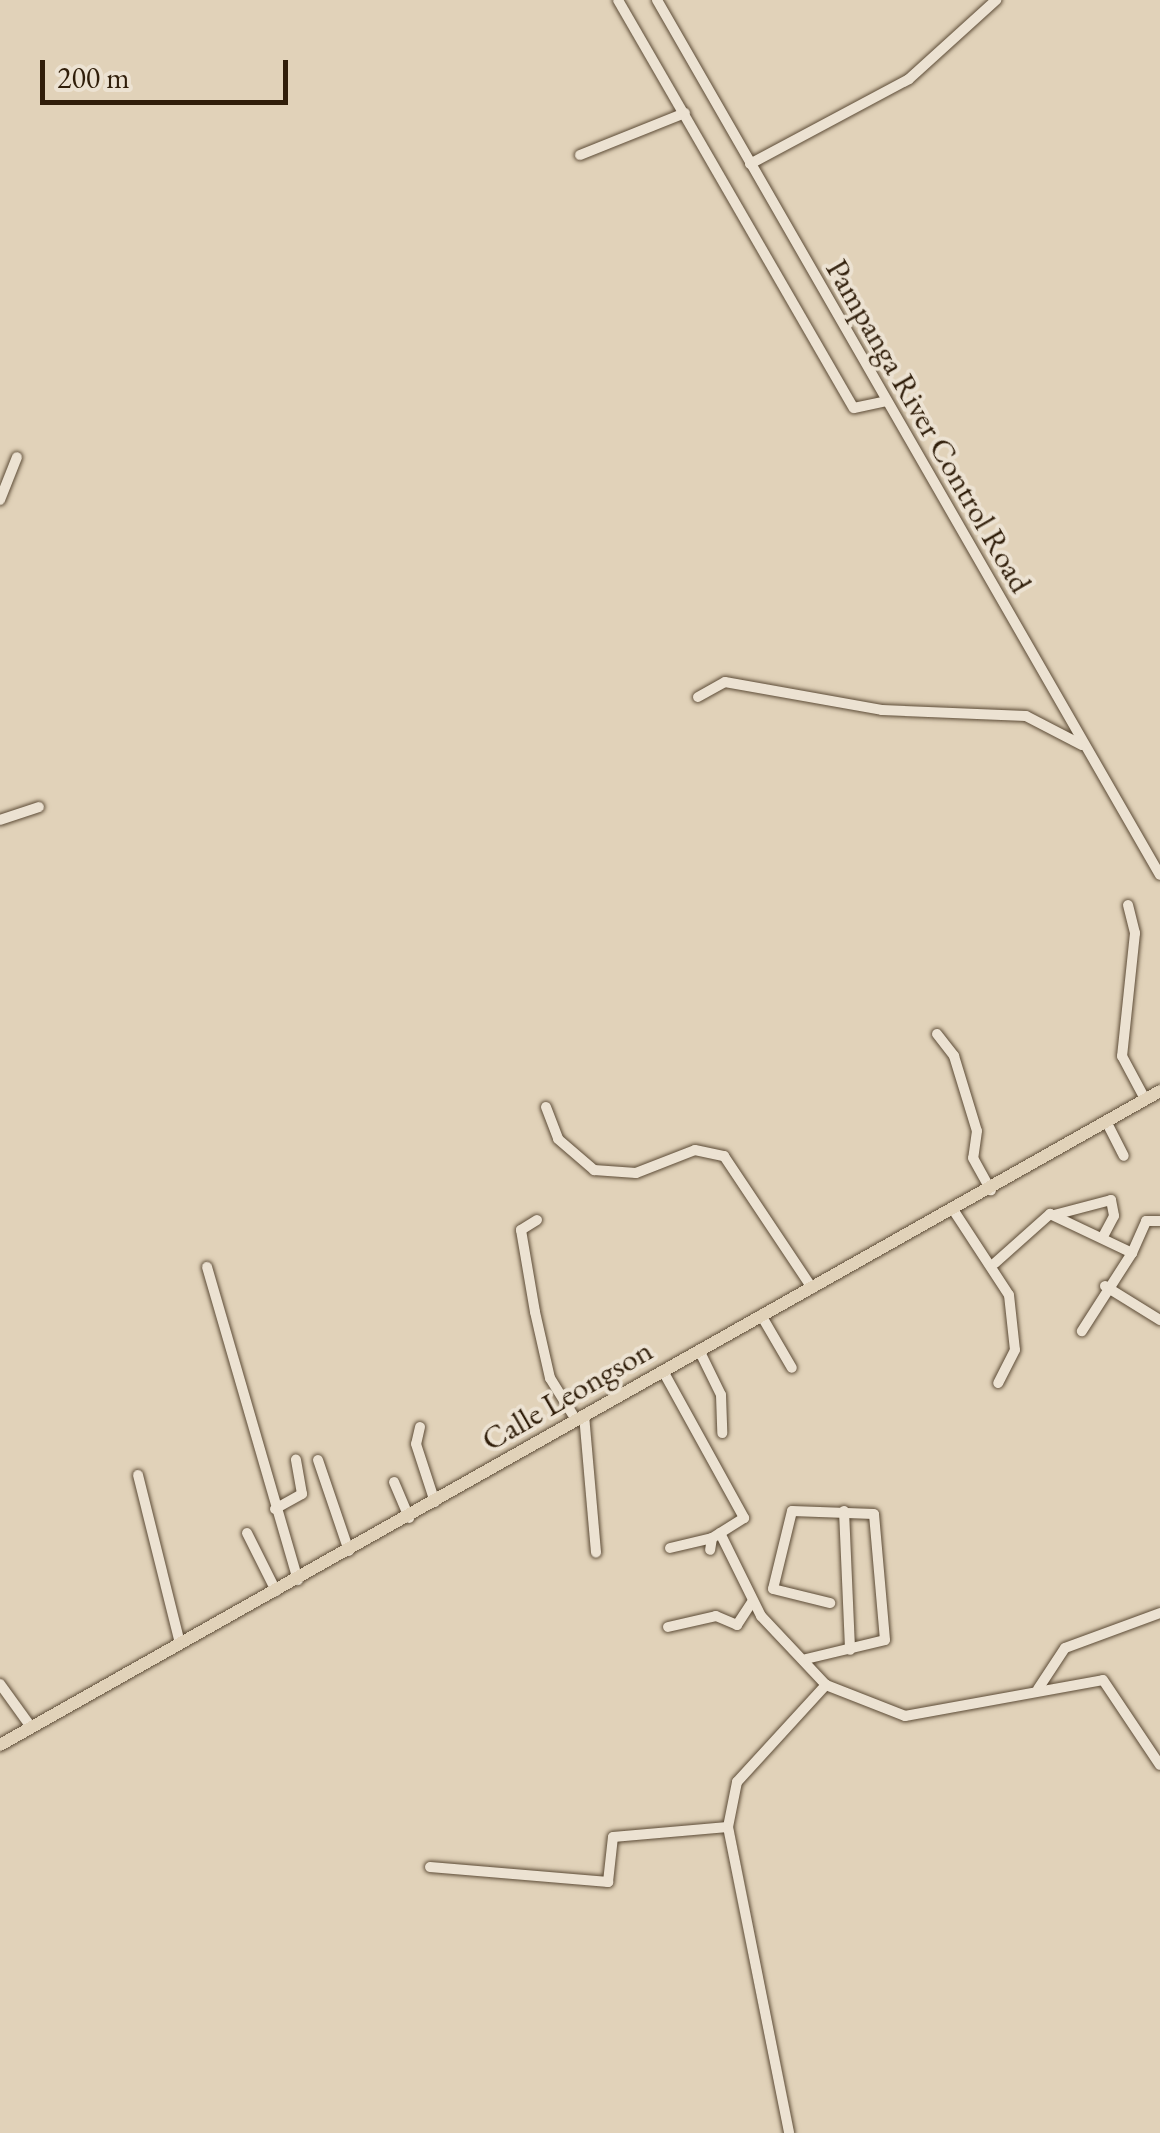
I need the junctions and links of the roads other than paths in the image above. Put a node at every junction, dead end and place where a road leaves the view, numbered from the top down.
1 (618, 0) edge
2 (657, 0) edge
3 (996, 0) edge
4 (686, 113) junction
5 (580, 155) dead end
6 (750, 164) junction
7 (886, 400) junction
8 (16, 457) dead end
9 (0, 500) edge
10 (698, 697) dead end
11 (1082, 746) junction
12 (38, 807) dead end
13 (0, 820) edge
14 (1160, 875) edge
15 (1128, 905) dead end
16 (938, 1034) dead end
17 (1160, 1091) edge
18 (1145, 1098) junction
19 (546, 1107) dead end
20 (1106, 1121) junction
21 (1124, 1156) dead end
22 (991, 1190) junction
23 (954, 1211) junction
24 (1054, 1216) junction
25 (538, 1220) dead end
26 (1160, 1220) edge
27 (1102, 1238) junction
28 (1132, 1253) junction
29 (995, 1264) junction
30 (207, 1268) dead end
31 (1105, 1286) junction
32 (812, 1288) junction
33 (761, 1315) junction
34 (1160, 1320) edge
35 (1082, 1331) dead end
36 (699, 1350) junction
37 (792, 1368) dead end
38 (662, 1371) junction
39 (998, 1383) dead end
40 (580, 1418) junction
41 (420, 1426) dead end
42 (722, 1433) dead end
43 (296, 1460) dead end
44 (318, 1460) dead end
45 (138, 1476) dead end
46 (394, 1482) dead end
47 (435, 1502) junction
48 (275, 1509) junction
49 (844, 1511) junction
50 (409, 1518) junction
51 (247, 1533) dead end
52 (714, 1541) junction
53 (670, 1548) dead end
54 (349, 1550) junction
55 (596, 1552) dead end
56 (298, 1580) junction
57 (276, 1591) junction
58 (776, 1593) junction
59 (830, 1602) dead end
60 (754, 1605) junction
61 (1160, 1613) edge
62 (668, 1627) dead end
63 (179, 1639) junction
64 (850, 1650) junction
65 (806, 1659) junction
66 (0, 1684) edge
67 (826, 1684) junction
68 (1038, 1688) junction
69 (31, 1727) junction
70 (0, 1744) edge
71 (1160, 1764) edge
72 (728, 1826) junction
73 (430, 1867) dead end
74 (789, 2133) edge

1 - 4 street
2 - 6 street, Pampanga River Control Road
3 - 6 street
4 - 5 street
4 - 7 street
6 - 7 street, Pampanga River Control Road
7 - 11 street, Pampanga River Control Road
8 - 9 street
10 - 11 street
11 - 14 street, Pampanga River Control Road
12 - 13 street
15 - 18 street
16 - 22 street
17 - 18 main road, Calle Leongson
18 - 20 main road, Calle Leongson
19 - 32 street
20 - 21 street
20 - 22 main road, Calle Leongson
22 - 23 main road, Calle Leongson
23 - 29 street
23 - 32 main road, Calle Leongson
24 - 27 street
24 - 27 street
24 - 29 street
25 - 40 street
26 - 28 street
27 - 28 street
28 - 31 street
29 - 39 street
30 - 48 street
31 - 34 street
31 - 35 street
32 - 33 main road, Calle Leongson
33 - 36 main road, Calle Leongson
33 - 37 street
36 - 38 main road, Calle Leongson
36 - 42 street
38 - 40 main road, Calle Leongson
38 - 52 street
40 - 47 main road, Calle Leongson
40 - 55 street
41 - 47 street
43 - 48 street
44 - 54 street
45 - 63 street
46 - 50 street
47 - 50 main road, Calle Leongson
48 - 56 street
49 - 58 street
49 - 64 street
49 - 64 street
50 - 54 main road, Calle Leongson
51 - 57 street
52 - 53 street
52 - 60 street
54 - 56 main road, Calle Leongson
56 - 57 main road, Calle Leongson
57 - 63 main road, Calle Leongson
58 - 59 street
58 - 60 street
60 - 62 street
60 - 65 street
61 - 68 street
63 - 69 main road, Calle Leongson
64 - 65 street
65 - 67 street
66 - 69 street
67 - 68 street
67 - 72 street
68 - 71 street
69 - 70 main road, Calle Leongson
72 - 73 street
72 - 74 street

